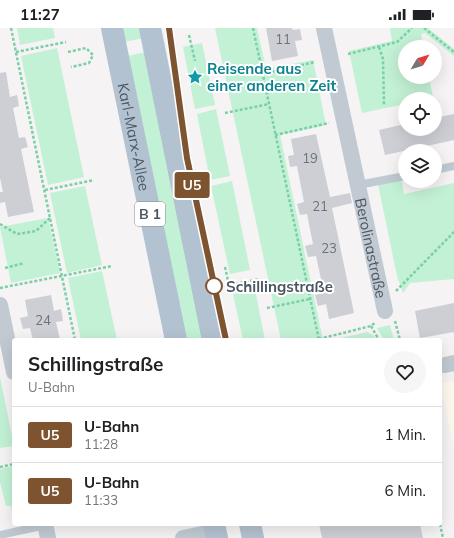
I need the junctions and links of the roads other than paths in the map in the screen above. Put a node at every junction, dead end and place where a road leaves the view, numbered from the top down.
1 (112, 28) edge
2 (150, 28) edge
3 (324, 28) edge
4 (454, 166) edge
5 (442, 169) edge
6 (398, 177) edge
7 (358, 185) junction
8 (0, 305) edge
9 (385, 311) road end
10 (3, 333) edge
11 (176, 338) edge
12 (213, 338) edge
13 (12, 365) edge
14 (250, 526) edge
15 (46, 529) edge
16 (216, 531) edge
17 (0, 535) edge
18 (183, 538) edge
19 (253, 538) edge

1 - 11 main road, Karl-Marx-Allee / B 1
2 - 12 main road, B 1
3 - 7 street, Berolinastraße
4 - 5 lane
6 - 7 lane, Berolinastraße
7 - 9 street, Berolinastraße
8 - 10 street
10 - 13 street
14 - 19 main road
15 - 17 lane
16 - 18 street

